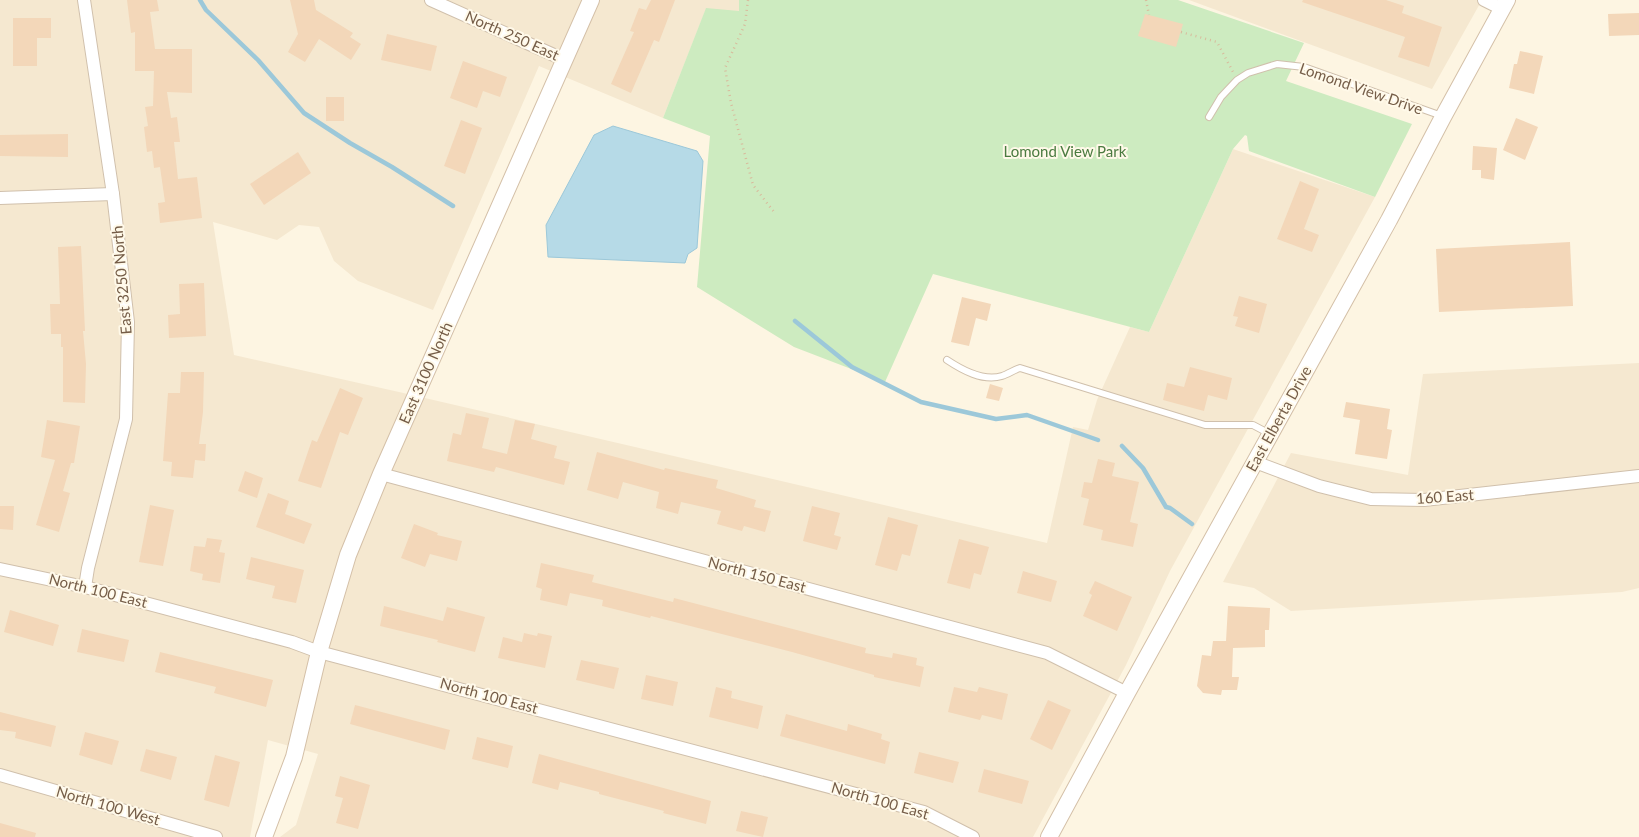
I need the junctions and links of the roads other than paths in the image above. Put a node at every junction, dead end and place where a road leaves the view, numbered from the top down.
1 (84, 0) edge
2 (432, 0) edge
3 (591, 0) edge
4 (1484, 0) edge
5 (1505, 5) edge
6 (565, 60) junction
7 (1209, 116) dead end
8 (1443, 117) junction
9 (113, 194) junction
10 (0, 198) edge
11 (947, 360) dead end
12 (1270, 434) junction
13 (1255, 462) junction
14 (381, 474) junction
15 (1639, 476) edge
16 (0, 569) edge
17 (85, 587) junction
18 (319, 652) junction
19 (1127, 692) junction
20 (0, 775) edge
21 (216, 837) edge
22 (264, 837) edge
23 (973, 837) edge
24 (1049, 837) edge

1 - 9 street, East 3250 North
2 - 6 street, North 250 East
3 - 6 main road, East 3100 North
4 - 5 street
5 - 8 main road, East Elberta Drive
6 - 14 main road, East 3100 North
7 - 8 lane, Lomond View Drive
8 - 12 main road, East Elberta Drive
9 - 10 street
9 - 17 street, East 3250 North
11 - 12 lane
12 - 13 main road, East Elberta Drive
13 - 15 street, 160 East
13 - 19 main road, East Elberta Drive
14 - 18 main road, East 3100 North
14 - 19 street, North 150 East
16 - 17 street, North 100 East
17 - 18 street, North 100 East
18 - 22 main road, East 3100 North
18 - 23 street, North 100 East
19 - 24 main road, East Elberta Drive
20 - 21 street, North 100 West

